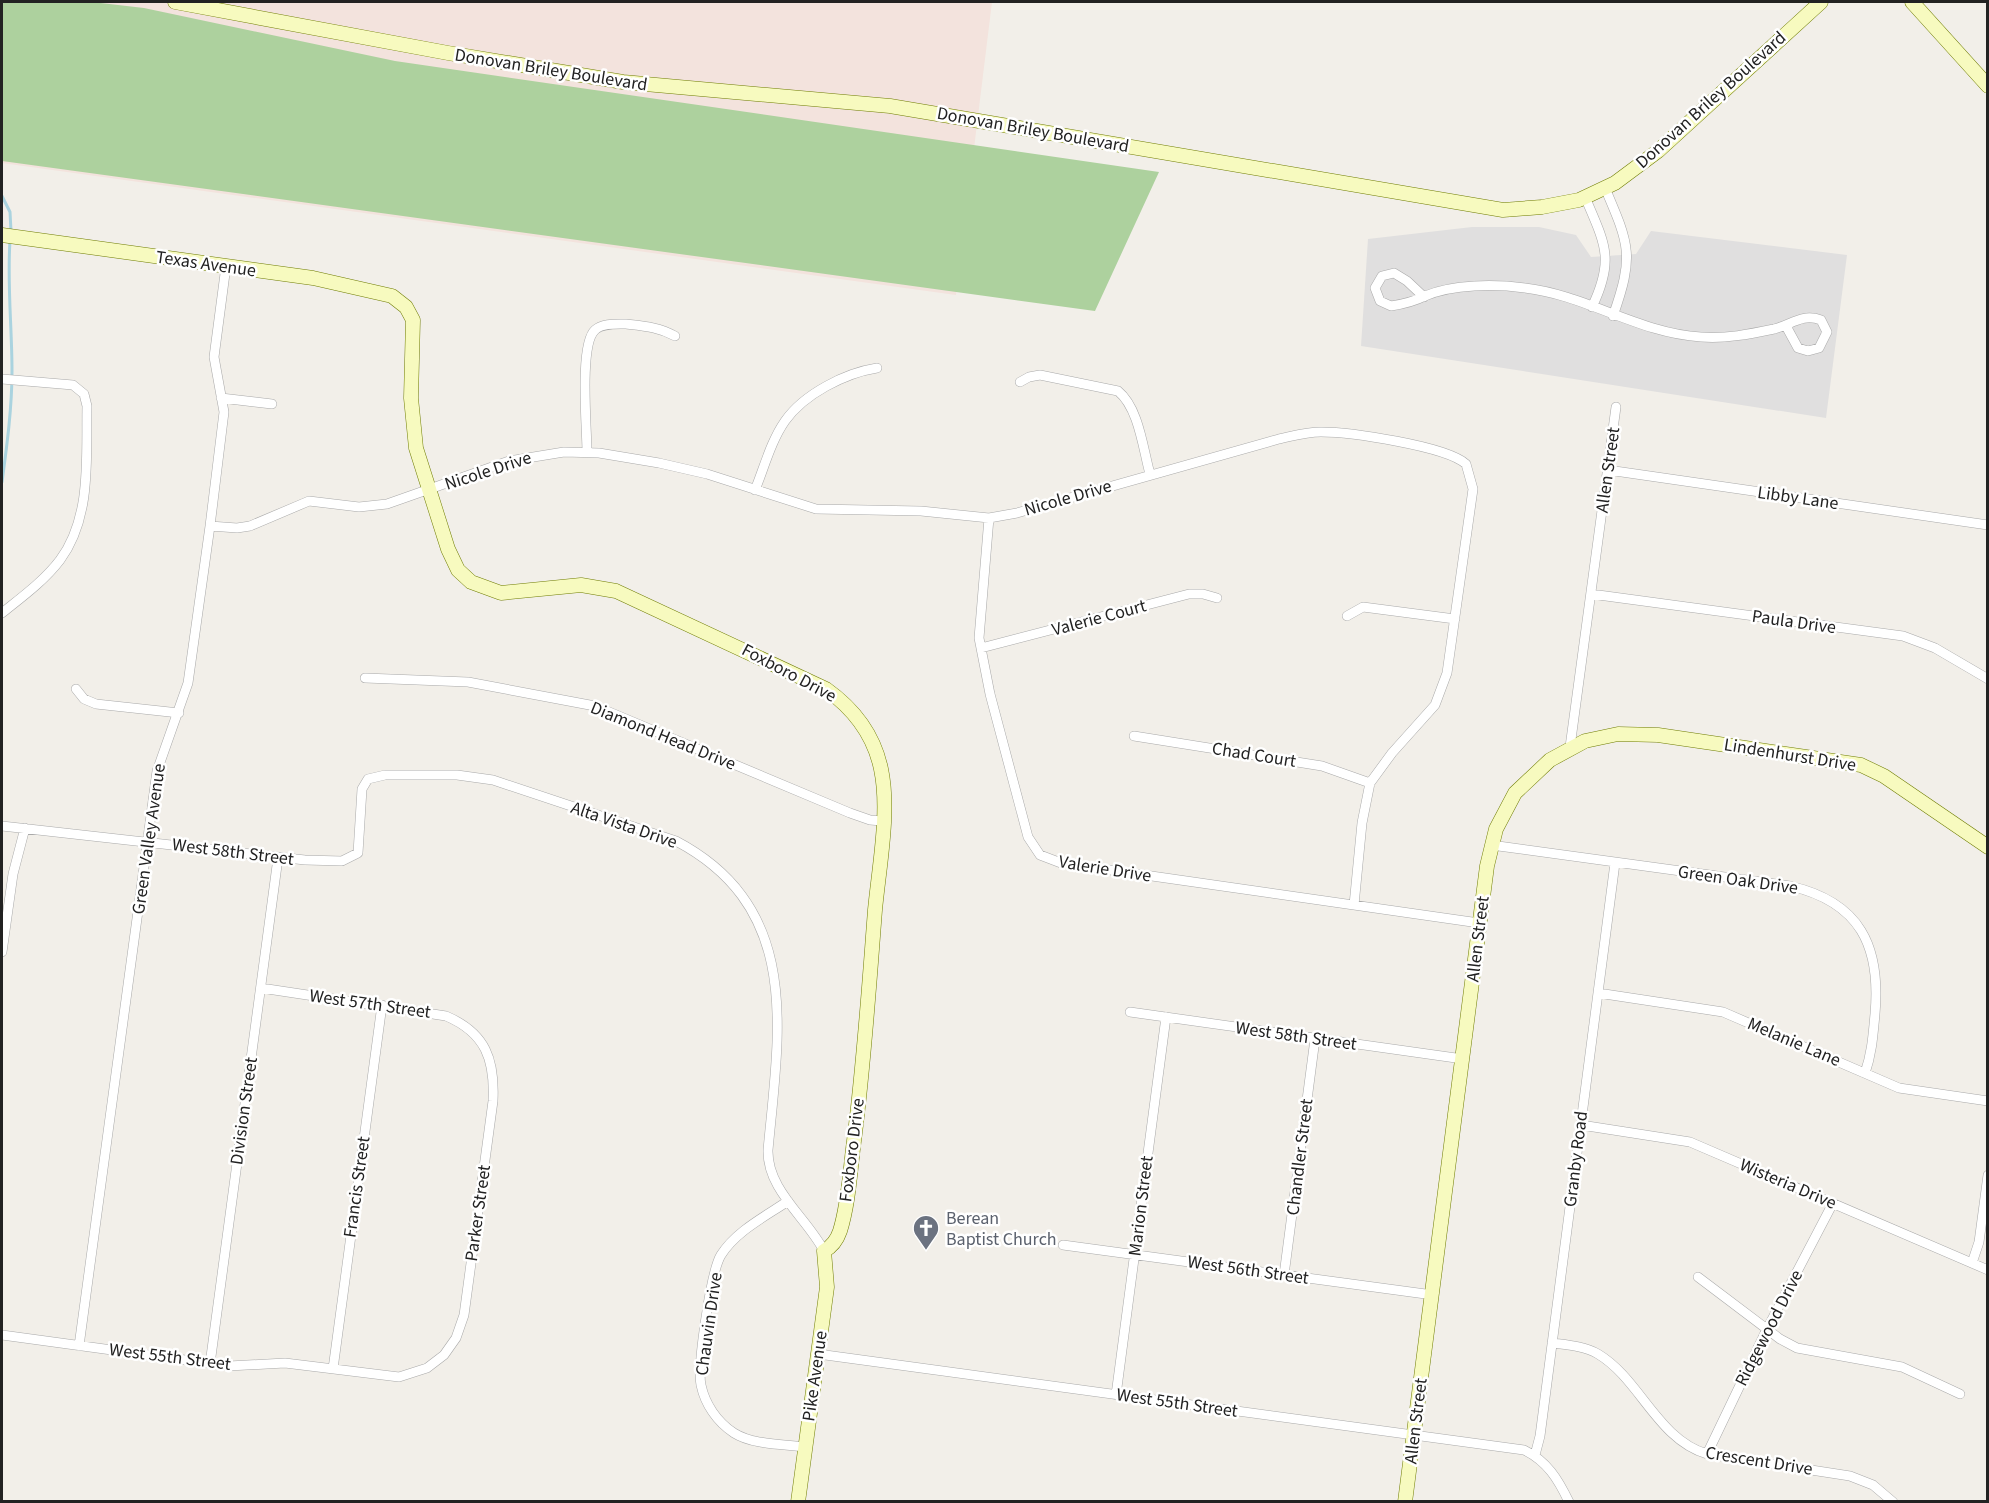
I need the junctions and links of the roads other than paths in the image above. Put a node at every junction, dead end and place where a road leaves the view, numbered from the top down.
1 (175, 2) edge
2 (1821, 2) edge
3 (1912, 2) edge
4 (1988, 86) edge
5 (1605, 188) junction
6 (1585, 197) junction
7 (1623, 235) junction
8 (6, 236) edge
9 (1603, 240) junction
10 (226, 266) junction
11 (1606, 271) junction
12 (1627, 273) junction
13 (1424, 297) junction
14 (406, 307) joint
15 (1592, 307) junction
16 (1613, 316) junction
17 (1786, 326) junction
18 (675, 336) dead end
19 (877, 368) dead end
20 (8, 380) edge
21 (1020, 382) dead end
22 (221, 398) junction
23 (272, 404) dead end
24 (1616, 407) dead end
25 (587, 452) junction
26 (1608, 471) junction
27 (1150, 474) junction
28 (755, 490) junction
29 (429, 491) junction
30 (989, 518) junction
31 (1988, 525) edge
32 (210, 526) junction
33 (1591, 594) junction
34 (1217, 598) dead end
35 (2, 613) edge
36 (1347, 616) dead end
37 (1455, 618) junction
38 (981, 648) junction
39 (364, 678) dead end
40 (1988, 679) edge
41 (76, 689) dead end
42 (178, 714) junction
43 (1134, 736) dead end
44 (1570, 747) junction
45 (365, 782) joint
46 (1370, 783) junction
47 (882, 821) junction
48 (2, 826) edge
49 (25, 828) junction
50 (147, 841) junction
51 (1491, 845) junction
52 (1988, 847) edge
53 (278, 858) junction
54 (1615, 863) junction
55 (1354, 905) junction
56 (1479, 923) junction
57 (2, 952) edge
58 (261, 988) junction
59 (1598, 993) junction
60 (382, 1005) junction
61 (1130, 1012) dead end
62 (1166, 1017) junction
63 (473, 1033) joint
64 (1315, 1039) junction
65 (1463, 1059) junction
66 (1865, 1073) junction
67 (1988, 1101) edge
68 (1581, 1125) junction
69 (1988, 1175) edge
70 (788, 1201) junction
71 (1833, 1203) junction
72 (1063, 1245) dead end
73 (824, 1251) junction
74 (1135, 1255) junction
75 (1972, 1263) junction
76 (1988, 1270) edge
77 (1284, 1275) junction
78 (1698, 1277) dead end
79 (1433, 1295) junction
80 (1767, 1329) junction
81 (2, 1335) edge
82 (1552, 1342) junction
83 (80, 1346) junction
84 (818, 1354) junction
85 (210, 1364) junction
86 (333, 1370) junction
87 (411, 1374) joint
88 (1960, 1394) dead end
89 (1116, 1395) junction
90 (1414, 1434) junction
91 (805, 1447) junction
92 (1707, 1454) junction
93 (1535, 1455) junction
94 (798, 1502) edge
95 (1406, 1502) edge
96 (1569, 1502) edge
97 (1893, 1502) edge

1 - 6 street, Donovan Briley Boulevard
2 - 5 street, Donovan Briley Boulevard
3 - 4 street
5 - 6 street, Donovan Briley Boulevard
5 - 7 street
6 - 9 street
7 - 9 street
7 - 12 street
8 - 10 street, Texas Avenue
9 - 11 street
10 - 14 street, Texas Avenue
10 - 22 street, Green Valley Avenue
11 - 12 street
11 - 15 street
12 - 16 street
13 - 13 street
13 - 15 street
14 - 29 street, Foxboro Drive
15 - 16 street
16 - 17 street
17 - 17 street
18 - 25 street
19 - 28 street
20 - 35 street
21 - 27 street
22 - 23 street
22 - 32 street, Green Valley Avenue
24 - 26 street, Allen Street
25 - 28 street, Nicole Drive
25 - 29 street, Nicole Drive
26 - 31 street, Libby Lane
26 - 33 street, Allen Street
27 - 30 street, Nicole Drive
27 - 37 street, Nicole Drive
28 - 30 street, Nicole Drive
29 - 32 street, Nicole Drive
29 - 47 street, Foxboro Drive
30 - 38 street, Valerie Drive
32 - 42 street, Green Valley Avenue
33 - 40 street, Paula Drive
33 - 44 street, Allen Street
34 - 38 street, Valerie Court
36 - 37 street
37 - 46 street, Nicole Drive
38 - 55 street, Valerie Drive
39 - 47 street, Diamond Head Drive
41 - 42 street
42 - 50 street, Green Valley Avenue
43 - 46 street, Chad Court
44 - 51 street, Allen Street
44 - 52 street, Lindenhurst Drive
45 - 53 street, West 58th Street
45 - 70 street, Alta Vista Drive
46 - 55 street, Nicole Drive
47 - 73 street, Foxboro Drive
48 - 49 street, West 58th Street
49 - 50 street, West 58th Street
49 - 57 street
50 - 53 street, West 58th Street
50 - 83 street, Green Valley Avenue
51 - 54 street, Green Oak Drive
51 - 56 street, Allen Street
53 - 58 street, Division Street
54 - 59 street, Granby Road
54 - 66 street, Green Oak Drive
55 - 56 street, Valerie Drive
56 - 65 street, Allen Street
58 - 60 street, West 57th Street
58 - 85 street, Division Street
59 - 66 street, Melanie Lane
59 - 68 street, Granby Road
60 - 63 street, West 57th Street
60 - 86 street, Francis Street
61 - 62 street, West 58th Street
62 - 64 street, West 58th Street
62 - 74 street, Marion Street
63 - 87 street, Parker Street
64 - 65 street, West 58th Street
64 - 77 street, Chandler Street
65 - 79 street, Allen Street
66 - 67 street, Melanie Lane
68 - 71 street, Wisteria Drive
68 - 82 street, Granby Road
69 - 75 street
70 - 73 street, Alta Vista Drive
70 - 91 street, Chauvin Drive
71 - 75 street, Wisteria Drive
71 - 80 street, Ridgewood Drive
72 - 74 street, West 56th Street
73 - 84 street, Pike Avenue
74 - 77 street, West 56th Street
74 - 89 street, Marion Street
75 - 76 street, Wisteria Drive
77 - 79 street, West 56th Street
78 - 80 street
79 - 90 street, Allen Street
80 - 88 street
80 - 92 street, Ridgewood Drive
81 - 83 street, West 55th Street
82 - 92 street, Crescent Drive
82 - 93 street, Granby Road
83 - 85 street, West 55th Street
84 - 89 street, West 55th Street
84 - 91 street, Pike Avenue
85 - 86 street, West 55th Street
86 - 87 street, West 55th Street
89 - 90 street, West 55th Street
90 - 93 street, West 55th Street
90 - 95 street, Allen Street
91 - 94 street, Pike Avenue
92 - 97 street, Crescent Drive
93 - 96 street

